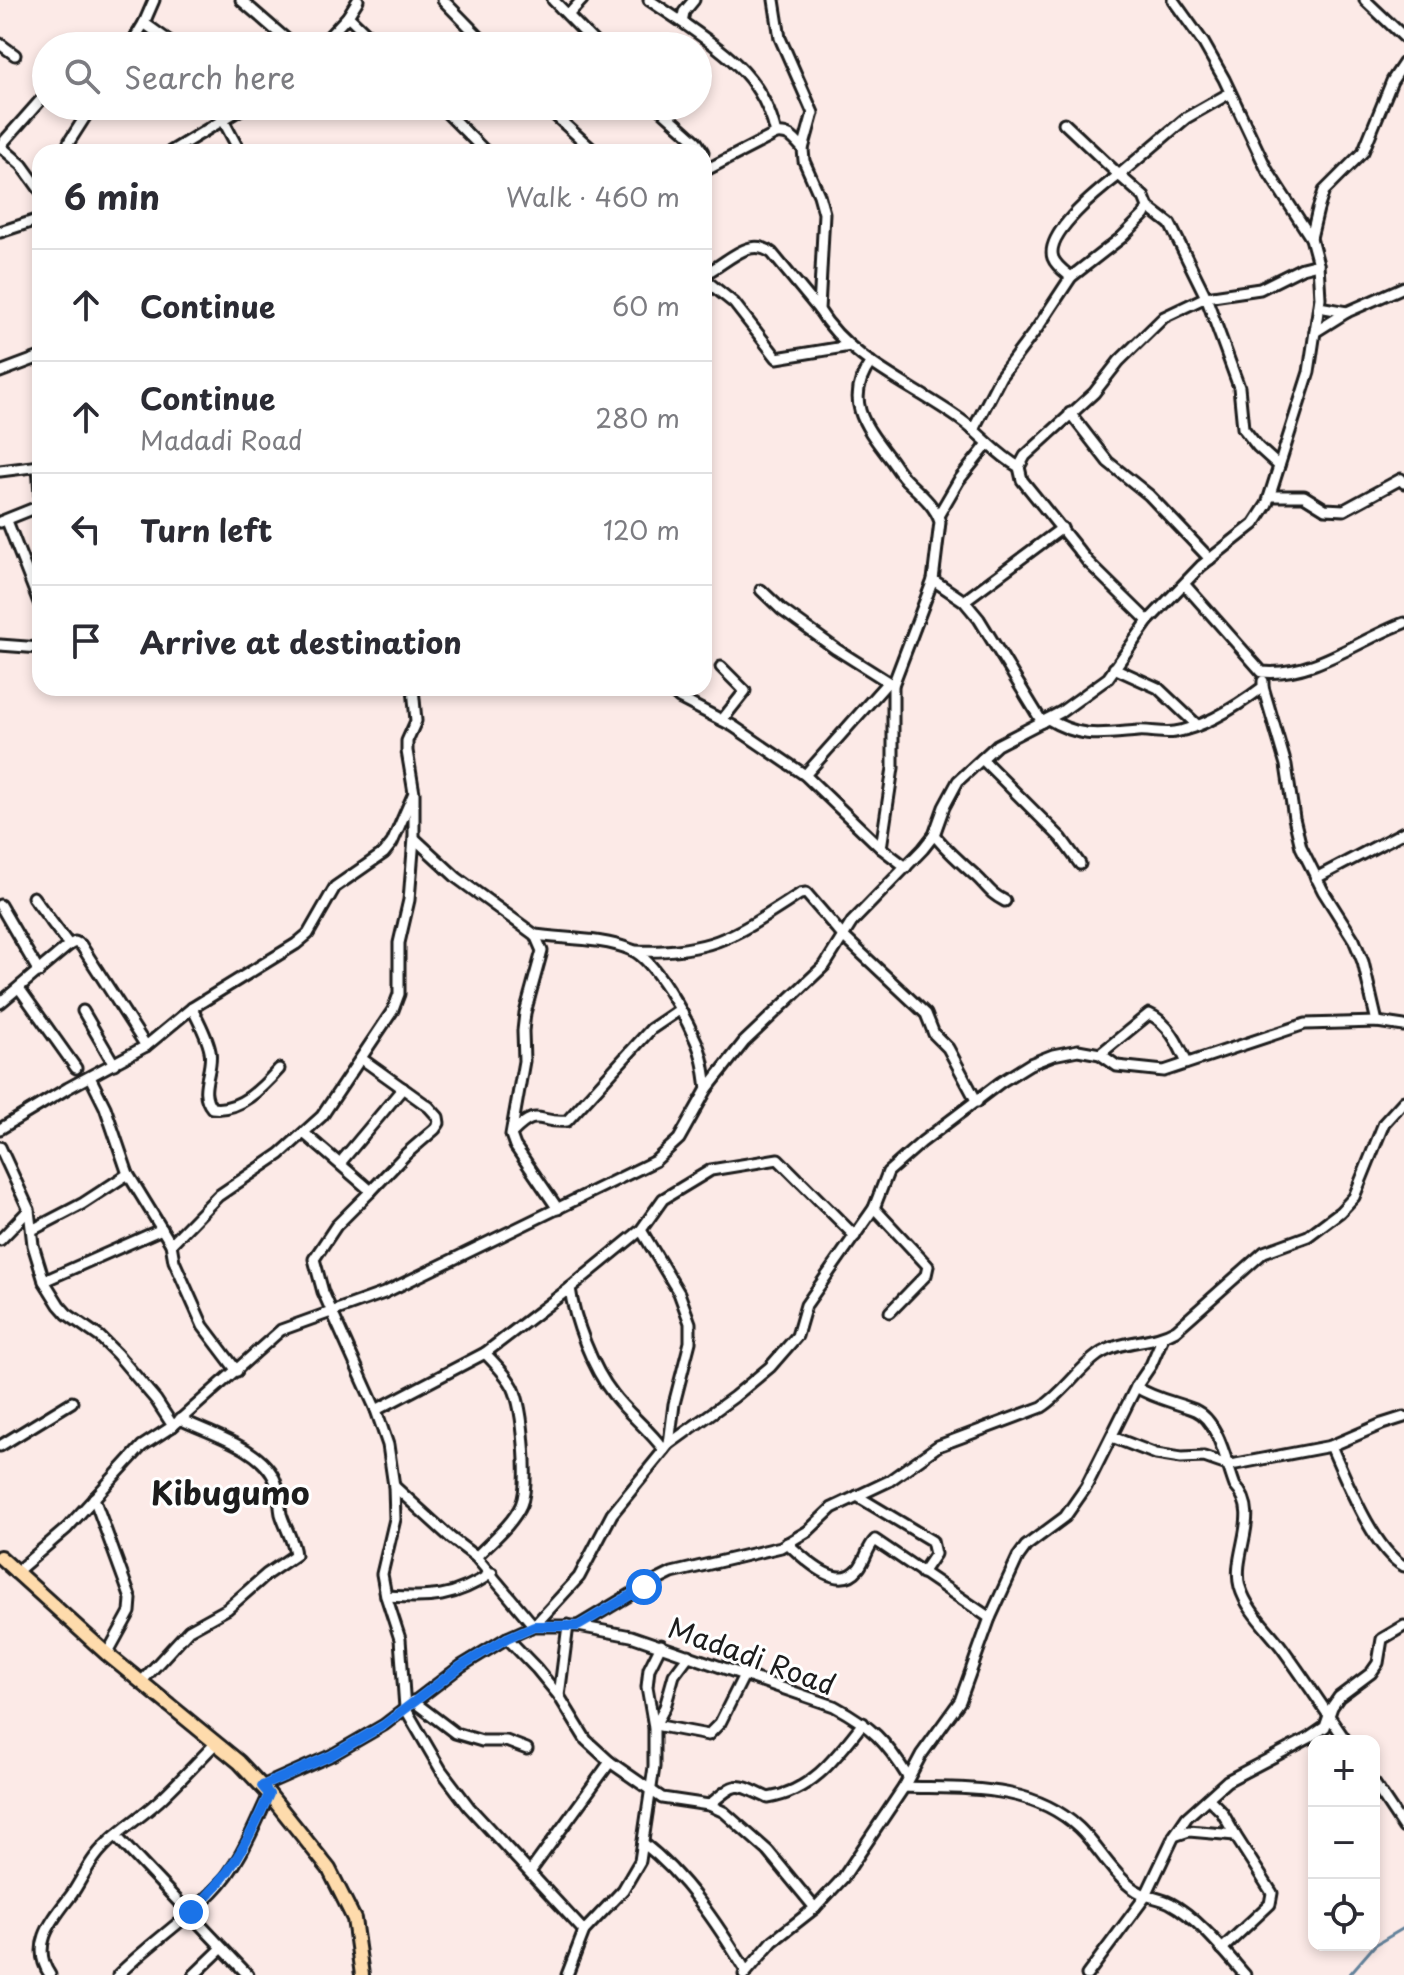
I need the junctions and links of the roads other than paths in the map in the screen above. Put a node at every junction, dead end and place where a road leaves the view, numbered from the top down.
1 (154, 0) edge
2 (241, 0) edge
3 (358, 0) edge
4 (443, 0) edge
5 (553, 0) edge
6 (582, 0) edge
7 (649, 0) edge
8 (694, 0) edge
9 (774, 0) edge
10 (1173, 0) edge
11 (1365, 0) edge
12 (568, 15) junction
13 (348, 16) junction
14 (682, 22) junction
15 (144, 23) junction
16 (139, 32) edge
17 (157, 32) edge
18 (278, 32) edge
19 (333, 32) edge
20 (365, 32) edge
21 (474, 32) edge
22 (584, 32) edge
23 (696, 32) edge
24 (1404, 37) edge
25 (712, 43) edge
26 (0, 44) edge
27 (15, 55) dead end
28 (1404, 63) edge
29 (1230, 93) junction
30 (32, 110) edge
31 (83, 120) edge
32 (218, 120) edge
33 (229, 120) edge
34 (454, 120) edge
35 (560, 120) edge
36 (673, 120) edge
37 (1064, 123) dead end
38 (776, 134) junction
39 (69, 142) dead end
40 (182, 144) edge
41 (237, 144) edge
42 (478, 144) edge
43 (586, 144) edge
44 (698, 144) edge
45 (0, 146) edge
46 (803, 149) junction
47 (712, 167) edge
48 (1119, 175) junction
49 (32, 179) edge
50 (1148, 207) junction
51 (32, 222) edge
52 (0, 232) edge
53 (1311, 238) junction
54 (1318, 264) junction
55 (712, 272) edge
56 (1071, 277) junction
57 (712, 284) edge
58 (1404, 287) edge
59 (1206, 297) junction
60 (1319, 307) junction
61 (819, 310) junction
62 (1347, 312) junction
63 (1315, 332) junction
64 (850, 346) junction
65 (32, 360) edge
66 (871, 362) junction
67 (0, 372) edge
68 (1070, 413) junction
69 (973, 430) junction
70 (987, 445) junction
71 (1279, 466) junction
72 (32, 467) edge
73 (1019, 467) junction
74 (0, 471) edge
75 (1404, 483) edge
76 (1270, 496) junction
77 (32, 510) edge
78 (938, 516) junction
79 (4, 522) edge
80 (1062, 528) junction
81 (1210, 559) junction
82 (933, 580) junction
83 (1185, 585) junction
84 (32, 587) edge
85 (761, 590) dead end
86 (964, 601) junction
87 (1148, 621) junction
88 (1404, 623) edge
89 (0, 645) edge
90 (32, 647) edge
91 (721, 667) dead end
92 (1114, 668) junction
93 (1262, 672) junction
94 (890, 684) junction
95 (1263, 687) junction
96 (414, 696) edge
97 (677, 696) edge
98 (722, 720) junction
99 (1045, 721) junction
100 (1197, 725) junction
101 (982, 759) junction
102 (805, 775) junction
103 (414, 793) junction
104 (1404, 832) edge
105 (934, 835) junction
106 (414, 838) junction
107 (881, 848) junction
108 (1080, 864) dead end
109 (906, 867) junction
110 (1316, 878) junction
111 (33, 897) dead end
112 (1005, 901) dead end
113 (0, 905) edge
114 (535, 935) junction
115 (843, 936) junction
116 (69, 945) junction
117 (634, 951) junction
118 (39, 972) junction
119 (19, 988) junction
120 (0, 1003) edge
121 (192, 1008) junction
122 (679, 1010) junction
123 (83, 1011) dead end
124 (1377, 1022) junction
125 (1404, 1026) edge
126 (146, 1046) junction
127 (1100, 1054) junction
128 (362, 1059) junction
129 (1187, 1063) junction
130 (114, 1064) junction
131 (76, 1068) dead end
132 (279, 1069) dead end
133 (90, 1077) junction
134 (403, 1088) junction
135 (707, 1089) junction
136 (1404, 1101) edge
137 (977, 1102) junction
138 (0, 1129) edge
139 (305, 1134) junction
140 (511, 1135) junction
141 (0, 1147) edge
142 (340, 1163) junction
143 (128, 1174) junction
144 (371, 1191) junction
145 (874, 1208) junction
146 (558, 1209) junction
147 (29, 1210) junction
148 (162, 1229) junction
149 (32, 1230) junction
150 (641, 1230) junction
151 (855, 1236) junction
152 (0, 1240) edge
153 (171, 1244) junction
154 (44, 1281) junction
155 (570, 1288) junction
156 (890, 1312) dead end
157 (332, 1313) junction
158 (1163, 1337) junction
159 (485, 1353) junction
160 (237, 1371) junction
161 (1136, 1387) junction
162 (72, 1402) dead end
163 (376, 1410) junction
164 (1404, 1417) edge
165 (177, 1422) junction
166 (1112, 1437) junction
167 (0, 1446) edge
168 (1331, 1446) junction
169 (666, 1447) junction
170 (1227, 1465) junction
171 (394, 1486) junction
172 (857, 1496) junction
173 (94, 1498) junction
174 (787, 1543) junction
175 (0, 1557) edge
176 (476, 1557) junction
177 (1404, 1566) edge
178 (15, 1573) junction
179 (492, 1573) junction
180 (922, 1573) junction
181 (386, 1596) junction
182 (990, 1618) junction
183 (534, 1626) junction
184 (573, 1626) junction
185 (1404, 1626) edge
186 (507, 1638) junction
187 (661, 1645) junction
188 (107, 1654) junction
189 (689, 1655) junction
190 (745, 1673) junction
191 (142, 1681) junction
192 (559, 1696) junction
193 (409, 1704) junction
194 (1329, 1716) junction
195 (863, 1723) junction
196 (655, 1726) junction
197 (1342, 1735) edge
198 (216, 1743) junction
199 (527, 1749) dead end
200 (610, 1762) junction
201 (906, 1782) junction
202 (266, 1790) junction
203 (651, 1791) junction
204 (1380, 1792) edge
205 (662, 1798) junction
206 (1209, 1799) junction
207 (648, 1805) junction
208 (709, 1805) junction
209 (1404, 1828) edge
210 (1235, 1835) junction
211 (1174, 1836) junction
212 (117, 1837) junction
213 (643, 1843) junction
214 (530, 1872) junction
215 (1145, 1897) junction
216 (815, 1908) junction
217 (191, 1912) junction
218 (584, 1931) junction
219 (222, 1948) junction
220 (1222, 1949) junction
221 (745, 1973) edge
222 (50, 1975) edge
223 (118, 1975) edge
224 (194, 1975) edge
225 (248, 1975) edge
226 (362, 1975) edge
227 (567, 1975) edge
228 (1087, 1975) edge
229 (1245, 1975) edge

1 - 15 street
2 - 18 street
3 - 13 street
4 - 21 street
5 - 12 street
6 - 12 street
7 - 14 street
8 - 14 street
9 - 46 street
10 - 29 street
11 - 24 street
12 - 22 street
13 - 19 street
13 - 20 street
14 - 23 street
15 - 16 street
15 - 17 street
25 - 38 street
26 - 27 street
28 - 53 street
29 - 48 street
29 - 53 street
30 - 45 street
31 - 39 street
32 - 40 street
33 - 41 street
34 - 42 street
35 - 43 street
36 - 44 street
37 - 48 street
38 - 46 street
38 - 47 street
45 - 49 street
46 - 61 street
48 - 50 street
48 - 56 street
50 - 56 street
50 - 59 street
51 - 52 street
53 - 54 street
54 - 59 street
54 - 60 street
55 - 61 street
56 - 69 street
57 - 64 street
58 - 62 street
59 - 68 street
59 - 71 street
60 - 62 street
60 - 63 street
61 - 64 street
62 - 63 street
63 - 71 street
64 - 66 street
65 - 67 street
66 - 69 street
66 - 78 street
68 - 73 street
68 - 81 street
69 - 70 street
70 - 73 street
70 - 78 street
71 - 76 street
72 - 74 street
73 - 80 street
75 - 76 street
76 - 81 street
77 - 79 street
78 - 82 street
79 - 84 street
80 - 86 street
80 - 87 street
81 - 83 street
82 - 86 street
82 - 94 street
83 - 87 street
83 - 93 street
85 - 94 street
86 - 99 street
87 - 92 street
88 - 93 street
89 - 90 street
91 - 98 street
92 - 99 street
92 - 100 street
93 - 95 street
94 - 102 street
94 - 107 street
95 - 100 street
95 - 110 street
96 - 103 street
97 - 98 street
98 - 102 street
99 - 100 street
99 - 101 street
101 - 105 street
101 - 108 street
102 - 107 street
103 - 106 street
103 - 121 street
104 - 110 street
105 - 109 street
105 - 112 street
106 - 114 street
106 - 128 street
107 - 109 street
109 - 115 street
110 - 124 street
111 - 116 street
113 - 118 street
114 - 117 street
114 - 140 street
115 - 117 street
115 - 135 street
115 - 137 street
116 - 118 street
116 - 126 street
117 - 122 street
118 - 119 street
119 - 120 street
119 - 131 street
121 - 126 street
121 - 132 street
122 - 135 street
122 - 140 street
123 - 130 street
124 - 125 street
124 - 129 street
126 - 130 street
127 - 129 street
127 - 129 street
127 - 137 street
128 - 134 street
128 - 139 street
130 - 133 street
133 - 138 street
133 - 143 street
134 - 142 street
134 - 144 street
135 - 146 street
136 - 158 street
137 - 145 street
139 - 142 street
139 - 153 street
140 - 146 street
141 - 147 street
142 - 144 street
143 - 148 street
143 - 149 street
144 - 157 street
145 - 151 street
145 - 156 street
146 - 157 street
147 - 149 street
147 - 152 street
148 - 153 street
148 - 154 street
149 - 154 street
150 - 151 street
150 - 155 street
150 - 169 street
151 - 169 street
153 - 160 street
154 - 165 street
155 - 159 street
155 - 169 street
157 - 160 street
157 - 163 street
158 - 161 street
158 - 172 street
159 - 163 street
159 - 176 street
160 - 165 street
161 - 166 street
161 - 170 street
162 - 167 street
163 - 171 street
164 - 168 street
165 - 173 street
165 - 191 street
166 - 170 street
166 - 182 street
168 - 170 street
168 - 177 street
169 - 183 street
170 - 194 street
171 - 176 street
171 - 181 street
172 - 174 street
172 - 180 street
173 - 178 street
173 - 188 street
174 - 180 street
174 - 184 street
175 - 178 main road
176 - 179 street
178 - 188 main road
179 - 181 street
179 - 183 street
180 - 182 street
181 - 193 street
182 - 201 street
183 - 184 street, Madadi Road
183 - 186 street, Madadi Road
184 - 187 street, Madadi Road
184 - 192 street
185 - 194 street
186 - 192 street
186 - 193 street, Madadi Road
187 - 189 street, Madadi Road
187 - 196 street
188 - 191 main road
189 - 190 street, Madadi Road
189 - 196 street
190 - 195 street, Madadi Road
190 - 196 street
191 - 198 main road
192 - 200 street
193 - 199 street
193 - 202 street, Madadi Road
193 - 214 street
194 - 197 street
194 - 206 street
195 - 201 street, Madadi Road
195 - 208 street
196 - 203 street
198 - 202 main road
198 - 212 street
200 - 203 street
200 - 214 street
201 - 215 street
201 - 216 street
202 - 217 street
202 - 226 main road
203 - 205 street
203 - 207 street
204 - 209 street
205 - 207 street
205 - 208 street
206 - 210 street
206 - 211 street
207 - 213 street
208 - 216 street
210 - 211 street
210 - 220 street
211 - 215 street
212 - 217 street
212 - 222 street
213 - 218 street
213 - 221 street
214 - 218 street
215 - 220 street
215 - 228 street
216 - 221 street
217 - 219 street
217 - 223 street
218 - 227 street
219 - 224 street
219 - 225 street
220 - 229 street

